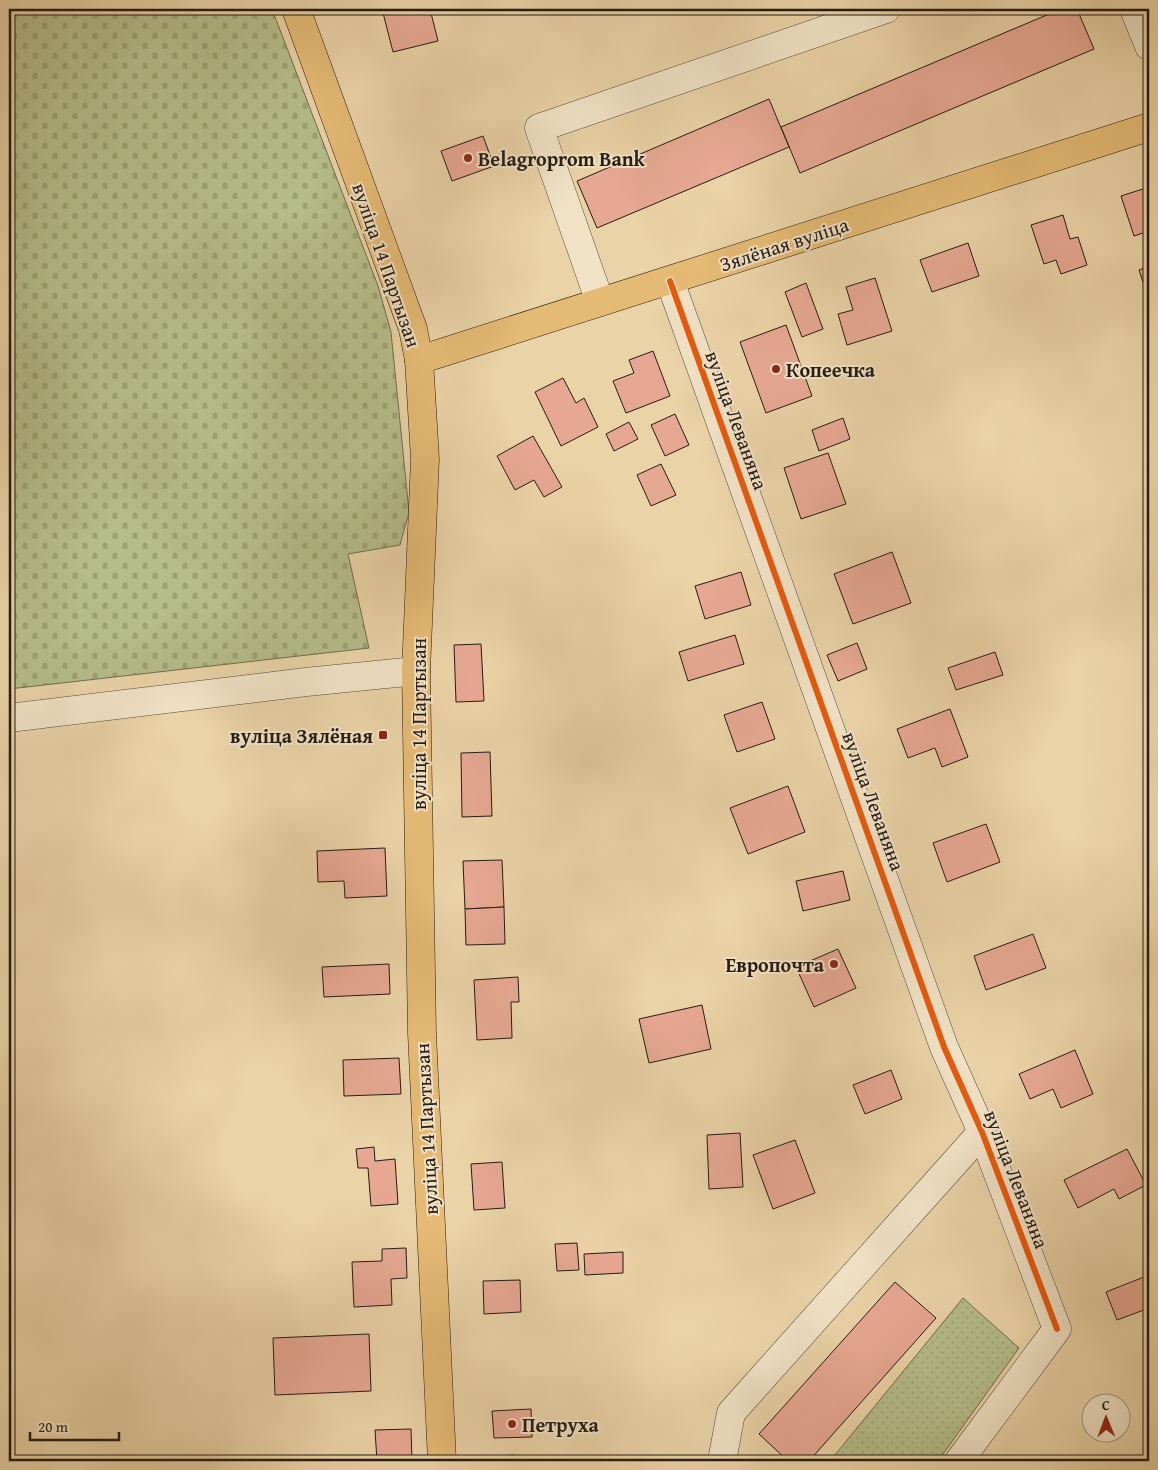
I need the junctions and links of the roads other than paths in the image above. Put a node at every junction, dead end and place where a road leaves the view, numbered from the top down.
1 (296, 9) edge
2 (886, 9) edge
3 (1134, 9) edge
4 (1149, 46) edge
5 (1149, 127) edge
6 (670, 281) junction
7 (600, 302) junction
8 (419, 360) junction
9 (416, 671) junction
10 (9, 718) edge
11 (982, 1132) junction
12 (442, 1461) edge
13 (722, 1461) edge
14 (959, 1461) edge

1 - 8 main road, вуліца 14 Партызан
2 - 7 street
3 - 4 street
5 - 6 main road, Зялёная вуліца
6 - 7 main road, Зялёная вуліца
6 - 11 street, вуліца Леваняна
7 - 8 main road, Зялёная вуліца
8 - 9 main road, вуліца 14 Партызан
9 - 10 street
9 - 12 main road, вуліца 14 Партызан
11 - 13 street
11 - 14 street, вуліца Леваняна

